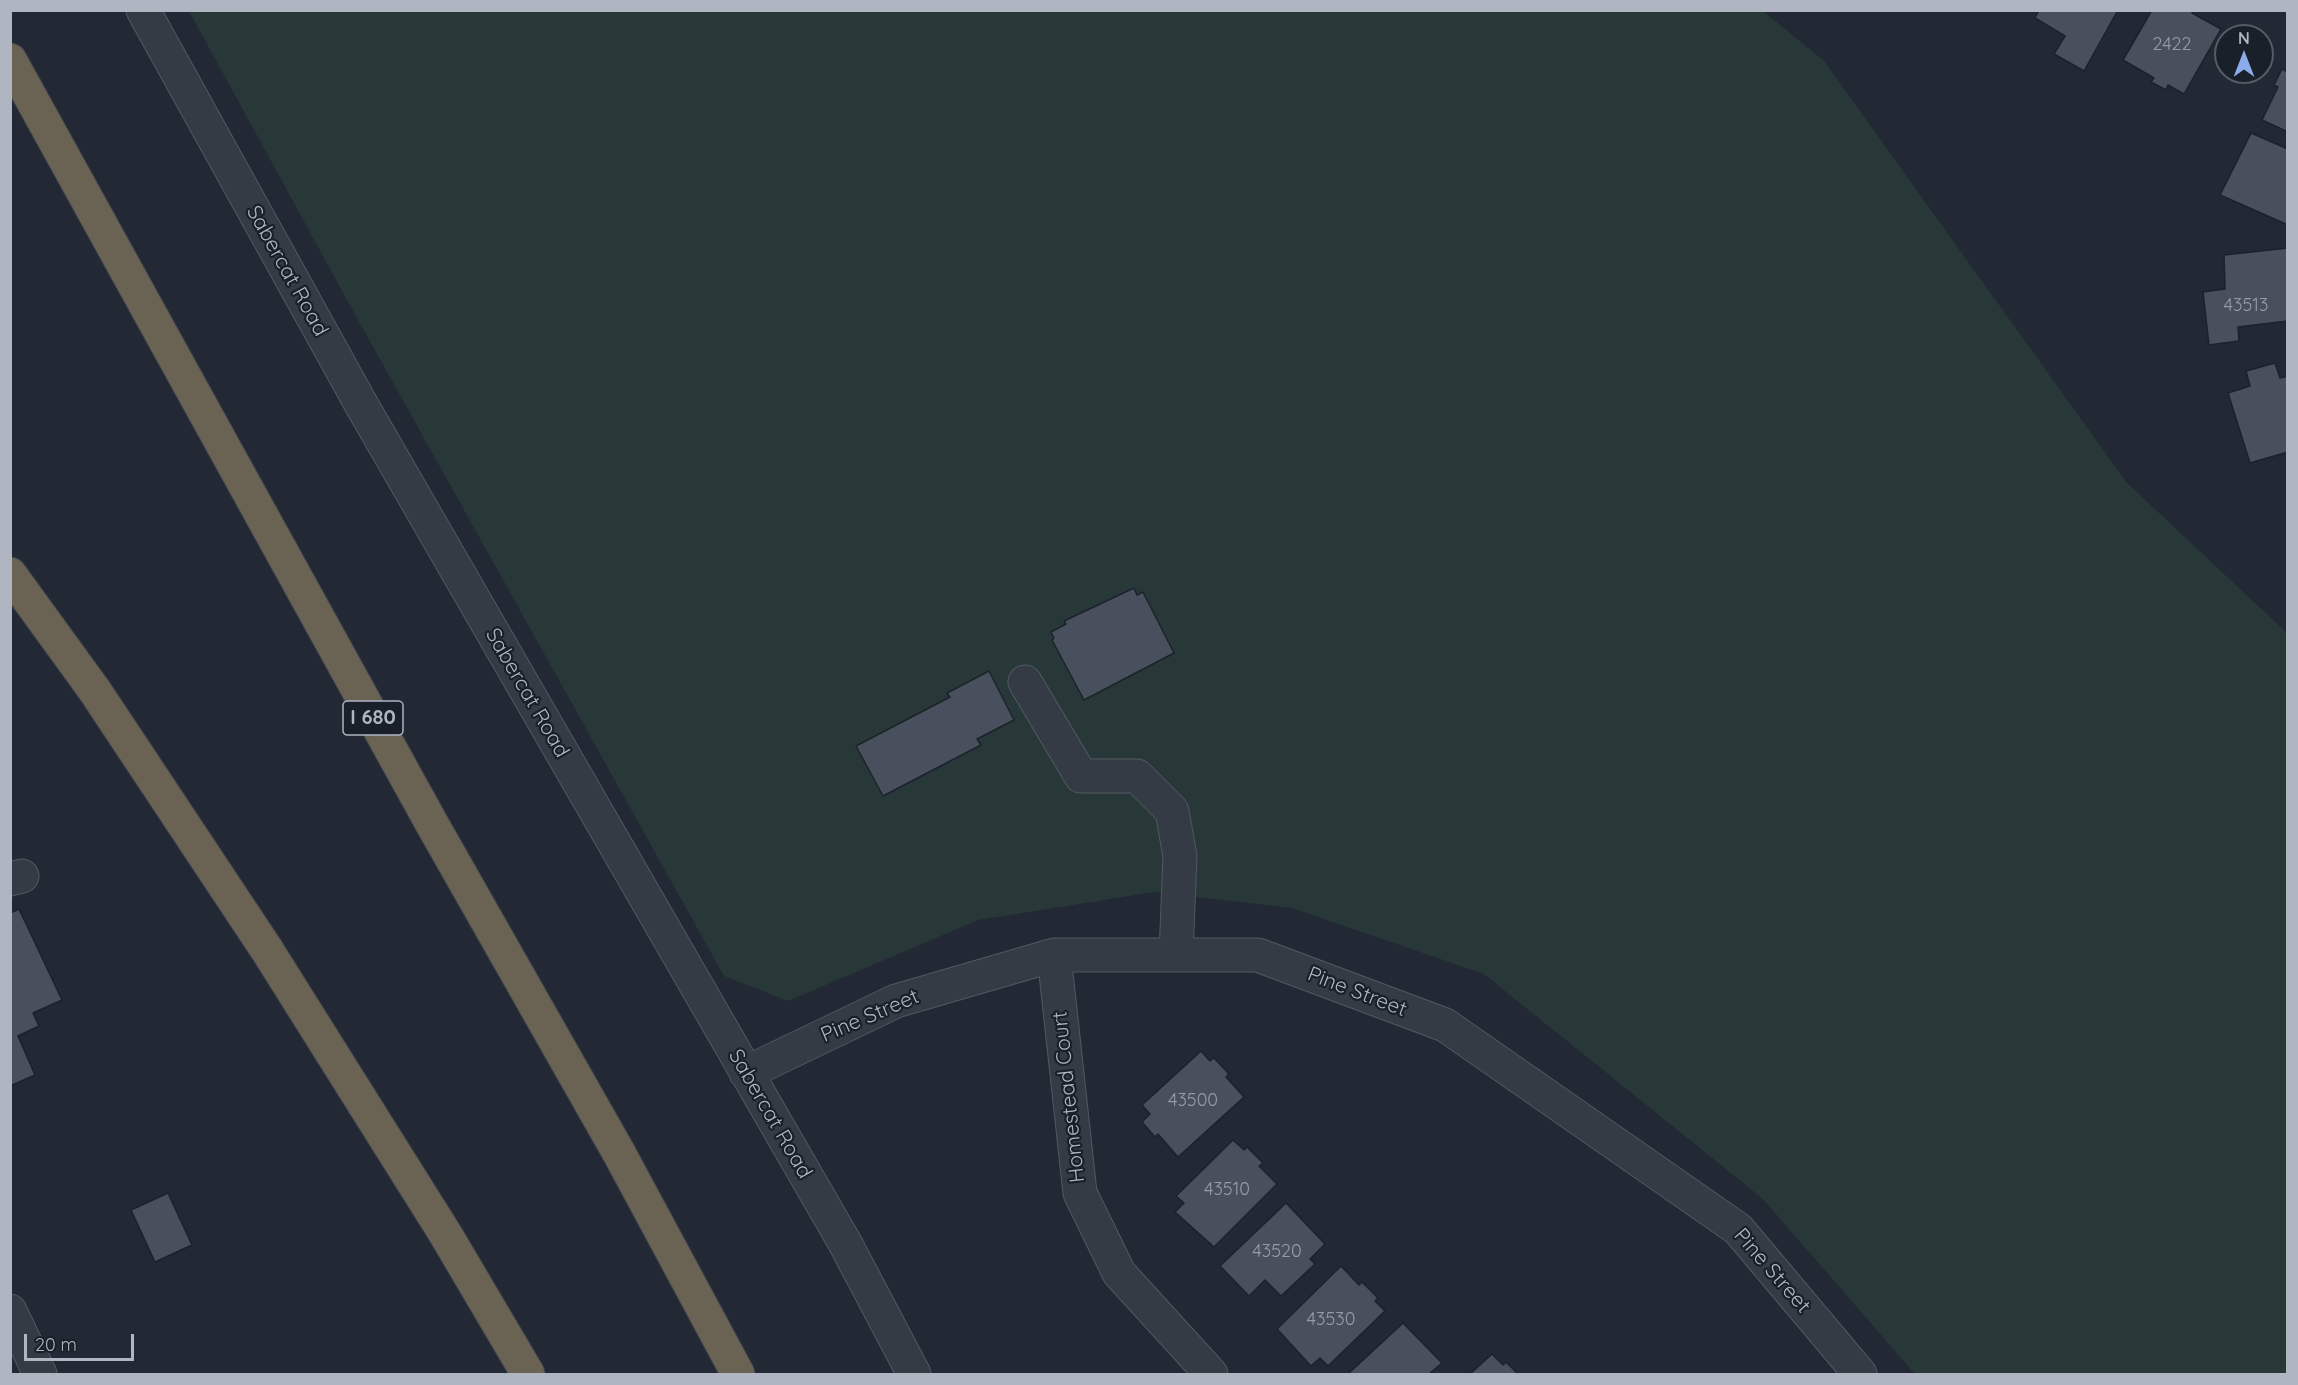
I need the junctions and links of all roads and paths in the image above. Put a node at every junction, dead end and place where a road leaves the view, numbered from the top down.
1 (143, 10) edge
2 (10, 60) edge
3 (10, 574) edge
4 (1025, 682) dead end
5 (1054, 955) junction
6 (1176, 955) junction
7 (746, 1073) junction
8 (10, 1311) edge
9 (40, 1374) edge
10 (528, 1374) edge
11 (738, 1374) edge
12 (914, 1374) edge
13 (1211, 1374) edge
14 (1860, 1374) edge

1 - 7 street, Sabercat Road
2 - 11 highway, I 680
3 - 10 highway
4 - 6 street
5 - 6 street, Pine Street
5 - 7 street, Pine Street
5 - 13 street, Homestead Court
6 - 14 street, Pine Street
7 - 12 street, Sabercat Road
8 - 9 street

